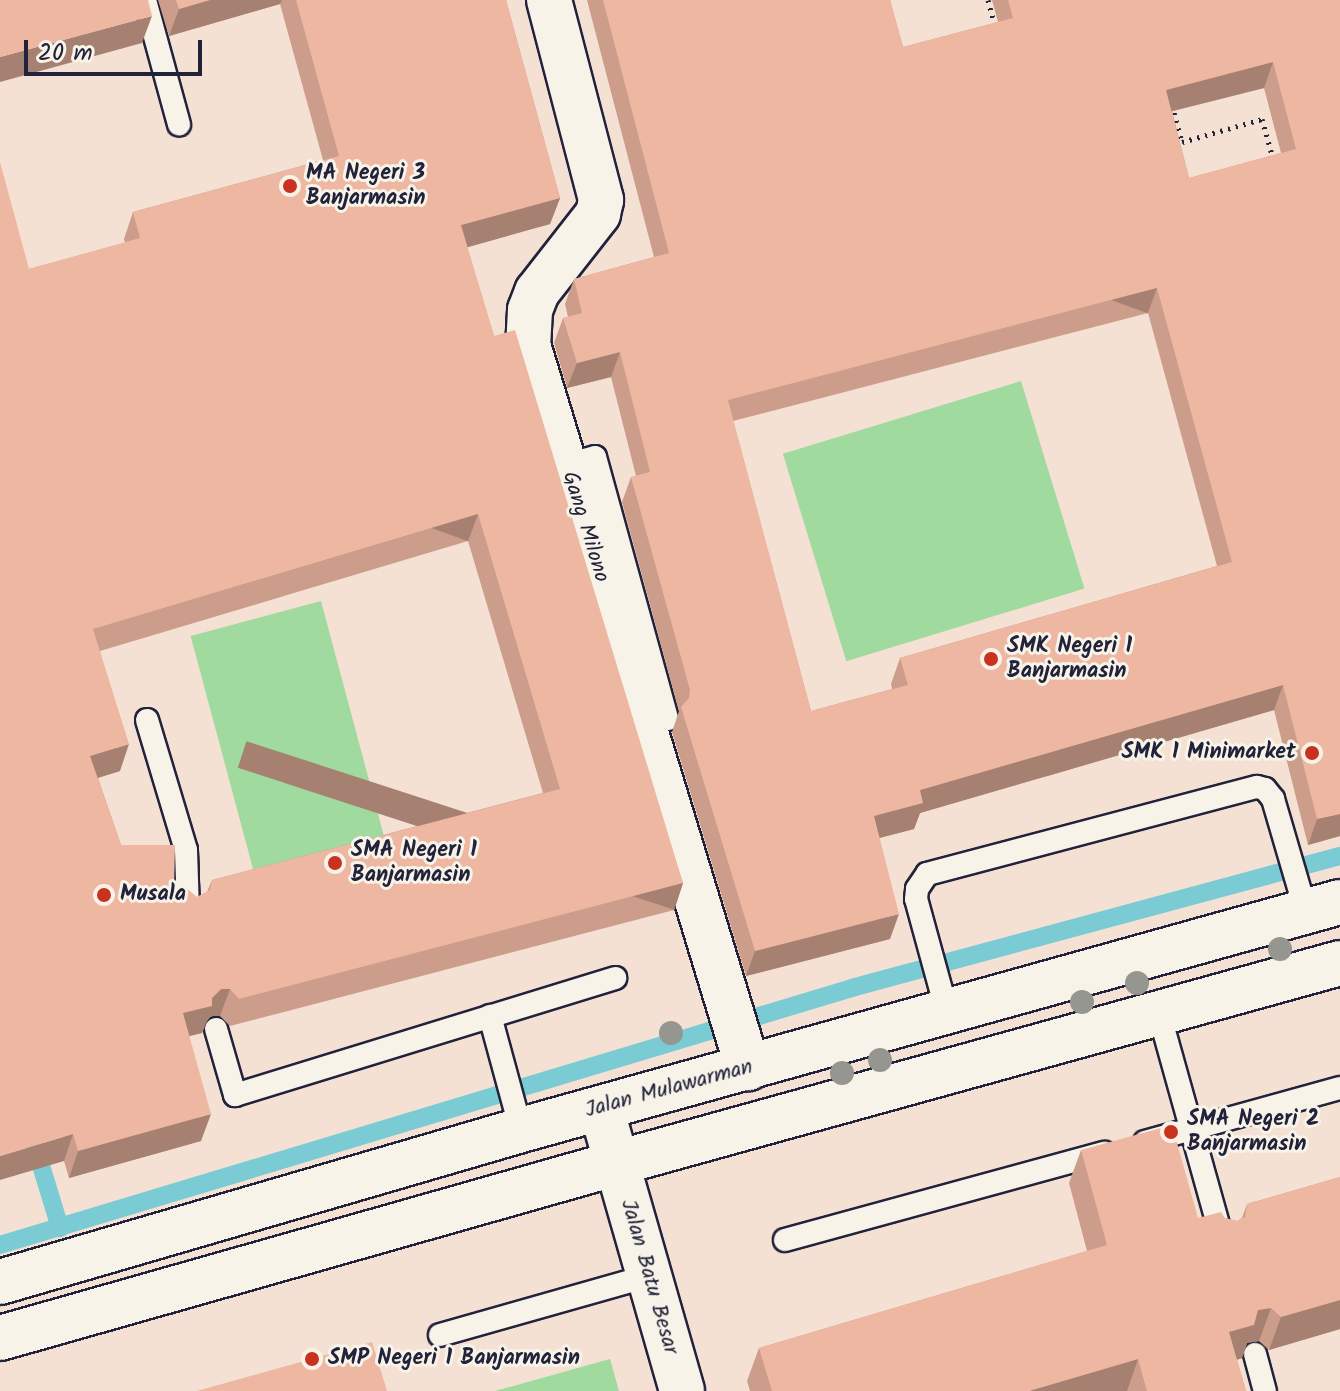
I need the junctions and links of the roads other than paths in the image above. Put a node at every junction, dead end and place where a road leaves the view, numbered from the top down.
1 (145, 0) edge
2 (549, 0) edge
3 (179, 124) dead end
4 (566, 465) junction
5 (667, 719) dead end
6 (147, 720) dead end
7 (1315, 899) edge
8 (188, 910) edge
9 (1340, 963) edge
10 (615, 978) dead end
11 (943, 996) junction
12 (1159, 1013) junction
13 (490, 1016) junction
14 (216, 1029) edge
15 (748, 1068) junction
16 (1340, 1088) edge
17 (601, 1108) junction
18 (1193, 1128) junction
19 (521, 1130) junction
20 (617, 1163) junction
21 (785, 1240) dead end
22 (1222, 1241) edge
23 (648, 1276) junction
24 (0, 1282) edge
25 (440, 1335) dead end
26 (0, 1338) edge
27 (1255, 1354) edge
28 (682, 1391) edge
29 (1265, 1391) edge

1 - 3 lane
2 - 4 street, Gang Milono
4 - 5 lane
4 - 15 street, Gang Milono
6 - 8 lane
7 - 11 street, Jalan Mulawarman
7 - 11 lane
9 - 12 street
10 - 13 lane
11 - 15 street, Jalan Mulawarman
12 - 18 lane
12 - 20 street
13 - 14 lane
13 - 19 lane
15 - 17 street, Jalan Mulawarman
16 - 18 lane
17 - 19 street, Jalan Mulawarman
17 - 20 street, Jalan Batu Besar
18 - 21 lane
18 - 22 lane
19 - 24 street, Jalan Mulawarman
20 - 23 street, Jalan Batu Besar
20 - 26 street
23 - 25 lane
23 - 28 street, Jalan Batu Besar
27 - 29 lane

